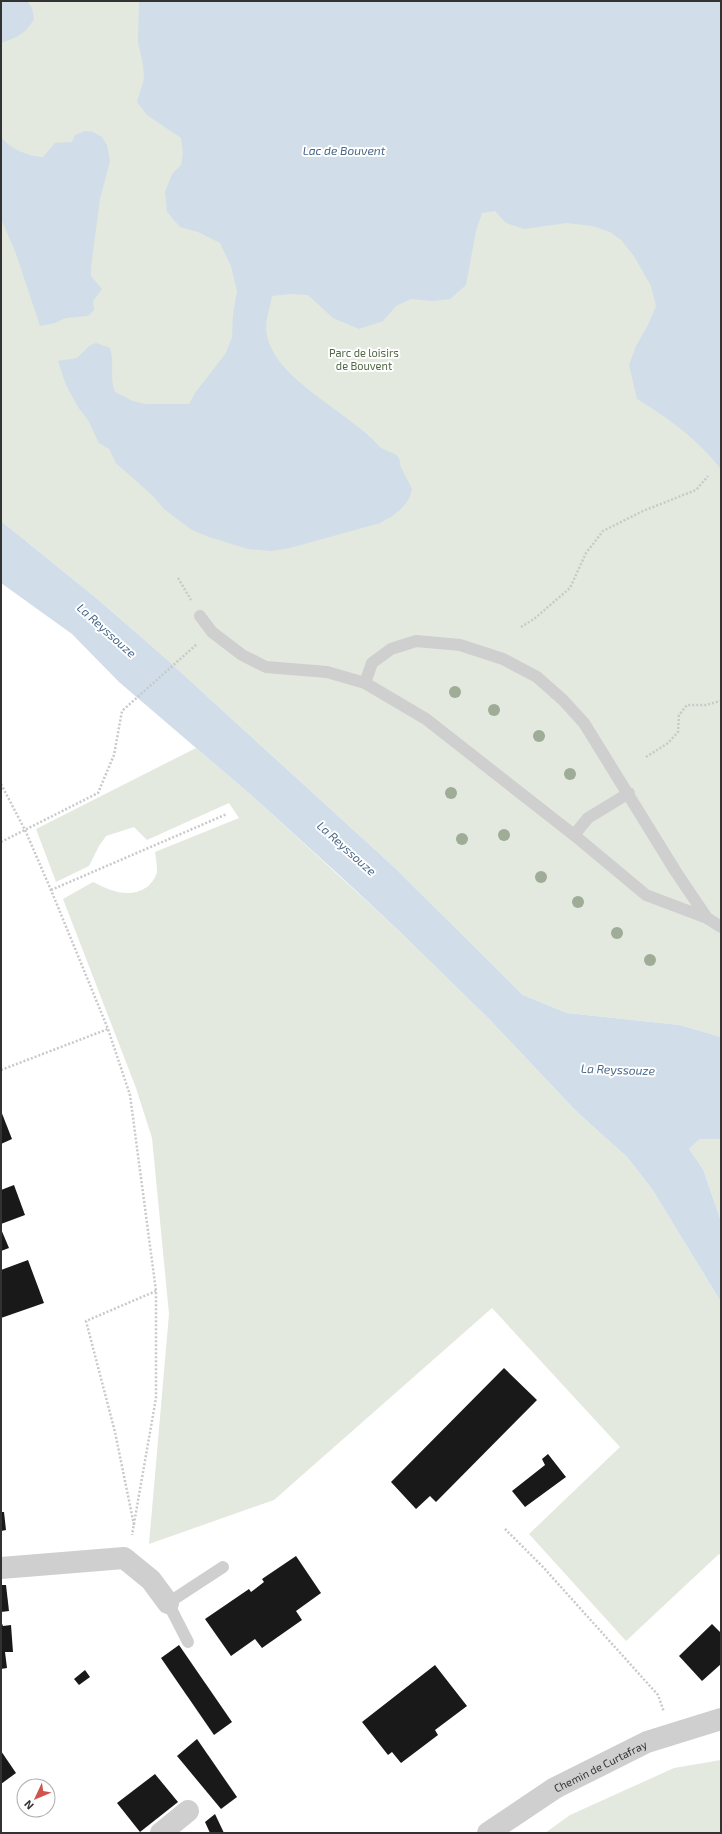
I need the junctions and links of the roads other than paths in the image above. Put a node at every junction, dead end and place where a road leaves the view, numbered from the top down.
1 (200, 616) road end
2 (365, 684) junction
3 (628, 793) junction
4 (574, 835) junction
5 (708, 918) junction
6 (721, 927) edge
7 (223, 1567) dead end
8 (1, 1568) edge
9 (168, 1603) junction
10 (188, 1642) dead end
11 (721, 1719) edge
12 (188, 1811) dead end
13 (161, 1833) edge
14 (488, 1833) edge

1 - 2 lane
2 - 3 lane
2 - 4 lane
3 - 4 lane
3 - 5 lane
4 - 5 lane
5 - 6 lane
7 - 9 lane
8 - 9 street
9 - 10 lane
11 - 14 street, Chemin de Curtafray
12 - 13 street

